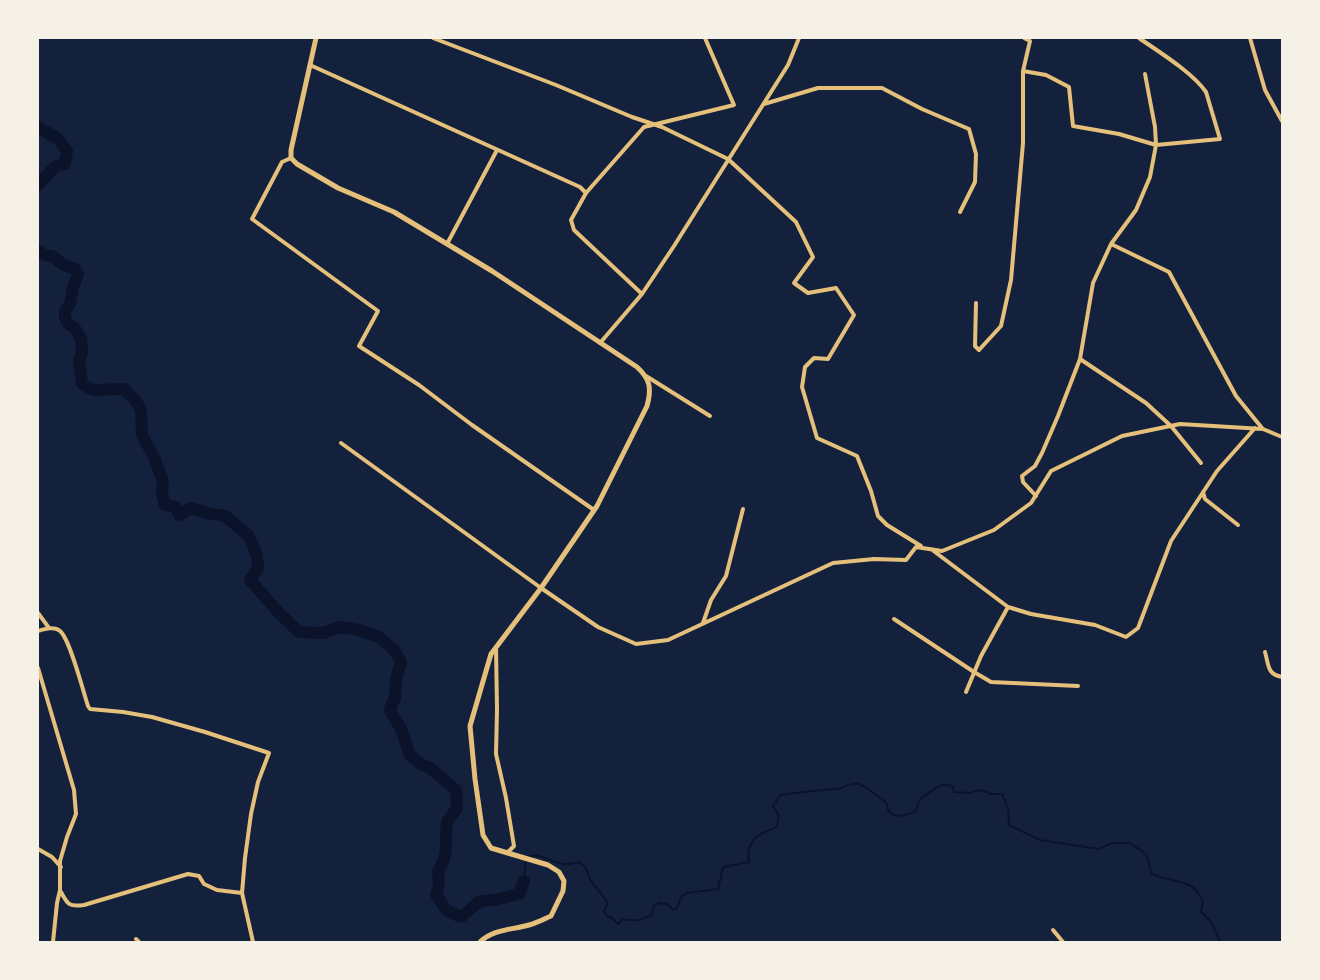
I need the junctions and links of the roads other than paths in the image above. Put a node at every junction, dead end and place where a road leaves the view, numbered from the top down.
1 (316, 38) edge
2 (433, 38) edge
3 (705, 38) edge
4 (799, 38) edge
5 (1024, 38) edge
6 (1139, 38) edge
7 (1250, 38) edge
8 (310, 65) junction
9 (1023, 71) junction
10 (1145, 74) dead end
11 (764, 104) junction
12 (1282, 121) edge
13 (652, 124) junction
14 (1156, 145) junction
15 (497, 150) junction
16 (291, 158) junction
17 (728, 159) junction
18 (586, 193) junction
19 (960, 212) dead end
20 (447, 244) junction
21 (1111, 244) junction
22 (642, 294) junction
23 (976, 303) dead end
24 (600, 344) junction
25 (1080, 359) junction
26 (646, 376) junction
27 (710, 416) dead end
28 (1171, 426) junction
29 (1255, 428) junction
30 (1263, 429) junction
31 (1282, 436) edge
32 (341, 443) dead end
33 (1201, 463) dead end
34 (1203, 491) junction
35 (1036, 496) junction
36 (743, 509) dead end
37 (594, 510) junction
38 (1238, 525) dead end
39 (927, 549) junction
40 (541, 588) junction
41 (1008, 607) junction
42 (38, 613) edge
43 (894, 619) dead end
44 (703, 623) junction
45 (49, 628) junction
46 (38, 631) edge
47 (496, 646) junction
48 (1265, 652) dead end
49 (38, 668) edge
50 (974, 672) junction
51 (1282, 677) edge
52 (1078, 686) dead end
53 (966, 692) dead end
54 (38, 849) edge
55 (506, 853) junction
56 (61, 868) junction
57 (60, 891) junction
58 (242, 893) junction
59 (1053, 930) dead end
60 (53, 942) edge
61 (253, 942) edge
62 (480, 942) edge
63 (1063, 942) edge

1 - 8 main road
2 - 13 street
3 - 13 street
4 - 11 street
5 - 9 street
6 - 14 street
7 - 12 street
8 - 15 street
8 - 16 main road
9 - 14 street
9 - 23 street
10 - 14 street
11 - 17 street
11 - 19 street
13 - 17 street
13 - 18 street
14 - 21 street
15 - 18 street
15 - 20 street
16 - 20 main road
16 - 37 street
17 - 22 street
17 - 39 street
18 - 22 street
20 - 24 main road
21 - 25 street
21 - 30 street
22 - 24 street
24 - 26 main road
25 - 28 street
25 - 35 street
26 - 27 street
26 - 37 main road
28 - 29 street
28 - 33 street
28 - 35 street
29 - 30 street
29 - 34 street
30 - 31 street
32 - 40 street
34 - 38 street
34 - 41 street
35 - 39 street
36 - 44 street
37 - 40 main road
39 - 41 street
39 - 44 street
40 - 44 street
40 - 47 main road
41 - 50 street
42 - 45 street
43 - 50 street
45 - 46 street
45 - 58 street
47 - 55 street
47 - 55 main road
48 - 51 street
49 - 56 street
50 - 52 street
50 - 53 street
54 - 56 street
55 - 62 main road
56 - 57 street
57 - 58 street
57 - 60 street
58 - 61 street
59 - 63 street

